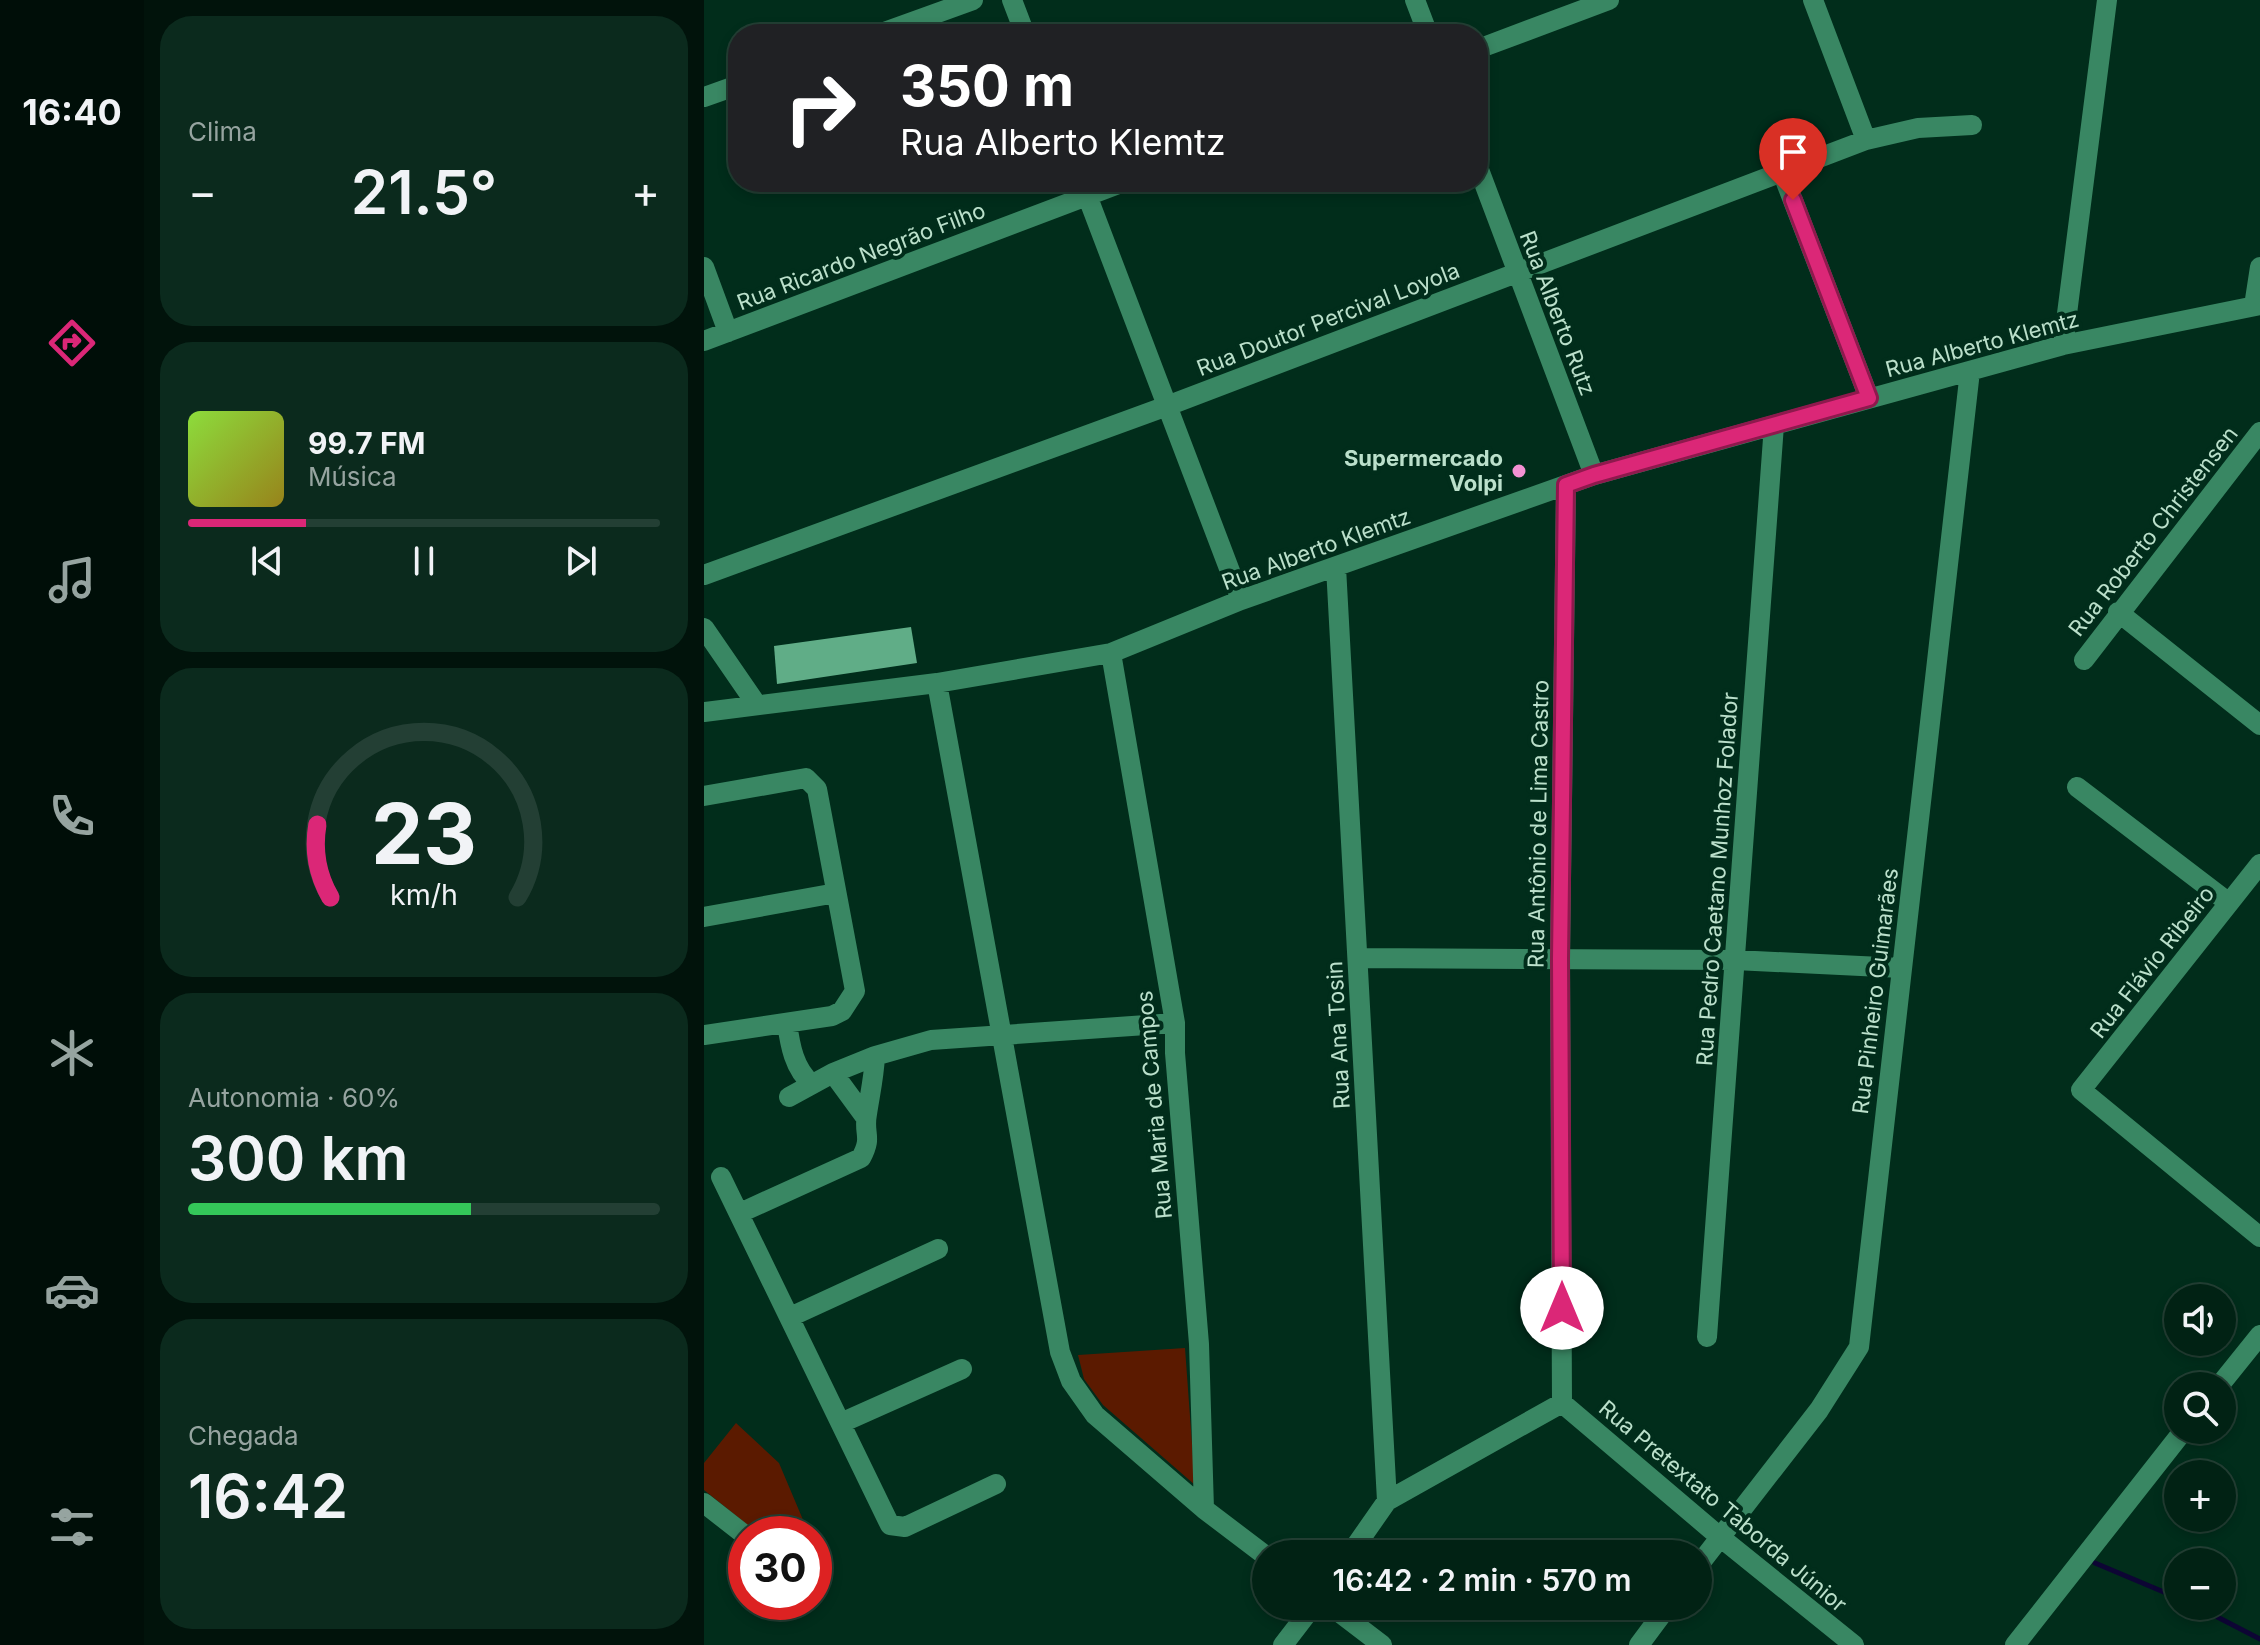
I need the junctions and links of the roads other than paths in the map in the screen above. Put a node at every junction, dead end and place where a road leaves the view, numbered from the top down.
1 (973, 0) edge
2 (1012, 0) edge
3 (1415, 0) edge
4 (1609, 0) edge
5 (1813, 0) edge
6 (2107, 0) edge
7 (907, 24) edge
8 (1021, 24) edge
9 (1424, 24) edge
10 (1488, 45) edge
11 (728, 89) edge
12 (704, 97) edge
13 (1972, 125) dead end
14 (1866, 140) junction
15 (1782, 172) junction
16 (1077, 192) edge
17 (1085, 192) edge
18 (1487, 192) edge
19 (704, 267) edge
20 (2260, 267) edge
21 (1518, 273) junction
22 (2257, 305) edge
23 (728, 332) junction
24 (704, 341) edge
25 (2063, 345) junction
26 (1970, 371) junction
27 (1869, 398) junction
28 (1167, 406) junction
29 (1774, 425) junction
30 (2260, 432) edge
31 (1594, 475) junction
32 (1566, 485) junction
33 (1336, 567) junction
34 (704, 575) edge
35 (1241, 600) junction
36 (2118, 612) junction
37 (704, 628) edge
38 (1111, 653) junction
39 (2084, 660) dead end
40 (937, 683) junction
41 (757, 705) junction
42 (704, 712) edge
43 (2260, 725) edge
44 (2077, 787) dead end
45 (704, 796) edge
46 (2260, 864) edge
47 (836, 893) junction
48 (2229, 903) junction
49 (704, 917) edge
50 (1358, 958) junction
51 (1560, 959) junction
52 (1735, 960) junction
53 (1902, 968) junction
54 (787, 1023) junction
55 (1175, 1023) junction
56 (704, 1035) edge
57 (1001, 1035) junction
58 (875, 1056) junction
59 (833, 1073) junction
60 (812, 1084) junction
61 (789, 1097) dead end
62 (866, 1118) junction
63 (721, 1177) dead end
64 (740, 1213) junction
65 (2260, 1237) edge
66 (938, 1249) dead end
67 (790, 1317) junction
68 (2260, 1335) edge
69 (1707, 1337) dead end
70 (962, 1369) dead end
71 (2230, 1372) edge
72 (1562, 1403) junction
73 (841, 1423) junction
74 (2173, 1444) edge
75 (996, 1484) dead end
76 (1387, 1501) junction
77 (704, 1503) edge
78 (1204, 1509) junction
79 (728, 1522) edge
80 (1720, 1537) junction
81 (1360, 1540) edge
82 (1252, 1545) edge
83 (1712, 1548) edge
84 (1302, 1620) edge
85 (1349, 1620) edge
86 (1658, 1620) edge
87 (1283, 1645) edge
88 (1382, 1645) edge
89 (1639, 1645) edge
90 (1854, 1645) edge
91 (2015, 1645) edge

1 - 7 street
2 - 8 street
3 - 9 street
4 - 10 street
5 - 14 street
6 - 25 street
11 - 12 street
13 - 14 street, Rua Doutor Percival Loyola
14 - 15 street, Rua Doutor Percival Loyola
15 - 21 street, Rua Doutor Percival Loyola
15 - 27 street
16 - 23 street, Rua Ricardo Negrão Filho
17 - 28 street
18 - 21 street, Rua Alberto Rutz
19 - 23 street
20 - 22 street
21 - 28 street, Rua Doutor Percival Loyola
21 - 31 street, Rua Alberto Rutz
22 - 25 street, Rua Alberto Klemtz
23 - 24 street, Rua Ricardo Negrão Filho
25 - 26 street, Rua Alberto Klemtz
26 - 27 street, Rua Alberto Klemtz
26 - 53 street, Rua Pinheiro Guimarães
27 - 29 street, Rua Alberto Klemtz
28 - 34 street, Rua Doutor Percival Loyola
28 - 35 street
29 - 31 street, Rua Alberto Klemtz
29 - 52 street, Rua Pedro Caetano Munhoz Folador
30 - 36 street, Rua Roberto Christensen
31 - 32 street, Rua Alberto Klemtz
32 - 33 street, Rua Alberto Klemtz
32 - 51 street, Rua Antônio de Lima Castro
33 - 35 street, Rua Alberto Klemtz
33 - 50 street, Rua Ana Tosin
35 - 38 street, Rua Alberto Klemtz
36 - 39 street, Rua Roberto Christensen
36 - 43 street
37 - 41 street
38 - 40 street, Rua Alberto Klemtz
38 - 55 street, Rua Maria de Campos
40 - 41 street, Rua Alberto Klemtz
40 - 57 street
41 - 42 street, Rua Alberto Klemtz
44 - 48 street
45 - 47 street
46 - 48 street, Rua Flávio Ribeiro
47 - 49 street
47 - 54 street
48 - 65 street, Rua Flávio Ribeiro
50 - 51 street
50 - 76 street, Rua Ana Tosin
51 - 52 street
51 - 72 street, Rua Antônio de Lima Castro
52 - 53 street
52 - 69 street, Rua Pedro Caetano Munhoz Folador
53 - 80 street, Rua Pinheiro Guimarães
54 - 56 street
54 - 60 street
55 - 57 street
55 - 78 street, Rua Maria de Campos
57 - 58 street
57 - 78 street
58 - 59 street
58 - 62 street
59 - 60 street
59 - 62 street
60 - 61 street
62 - 64 street
63 - 64 street
64 - 67 street
66 - 67 street
67 - 73 street
68 - 71 street
70 - 73 street
72 - 76 street
72 - 80 street, Rua Pretextato Taborda Júnior
73 - 75 street
74 - 91 street
76 - 81 street
77 - 79 street
78 - 82 street
80 - 83 street, Rua Pinheiro Guimarães
80 - 90 street, Rua Pretextato Taborda Júnior
84 - 87 street
85 - 88 street
86 - 89 street

